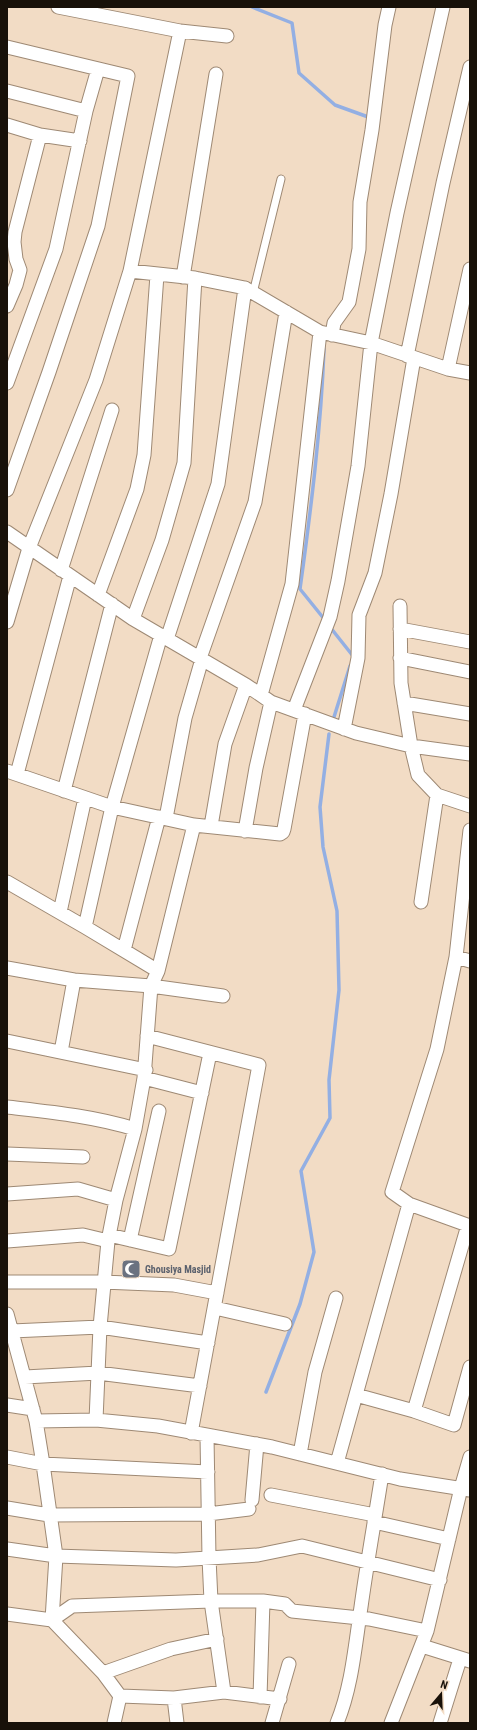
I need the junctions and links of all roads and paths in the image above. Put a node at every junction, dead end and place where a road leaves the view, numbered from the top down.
1 (58, 7) edge
2 (389, 7) edge
3 (443, 7) edge
4 (180, 31) junction
5 (227, 36) dead end
6 (7, 48) edge
7 (470, 68) edge
8 (98, 69) junction
9 (216, 74) dead end
10 (7, 91) edge
11 (86, 111) junction
12 (7, 125) edge
13 (40, 134) junction
14 (80, 142) junction
15 (281, 179) dead end
16 (470, 269) edge
17 (130, 271) junction
18 (157, 275) junction
19 (189, 278) junction
20 (249, 290) junction
21 (7, 306) edge
22 (286, 312) junction
23 (326, 334) junction
24 (371, 342) junction
25 (410, 357) junction
26 (448, 368) junction
27 (470, 373) edge
28 (7, 383) edge
29 (112, 410) dead end
30 (7, 490) edge
31 (7, 532) edge
32 (30, 548) junction
33 (66, 573) junction
34 (98, 595) junction
35 (112, 604) junction
36 (400, 606) dead end
37 (133, 619) junction
38 (7, 622) edge
39 (400, 629) junction
40 (164, 637) junction
41 (470, 642) edge
42 (201, 658) junction
43 (400, 658) junction
44 (470, 672) edge
45 (246, 685) junction
46 (266, 698) junction
47 (404, 704) junction
48 (300, 712) junction
49 (470, 714) edge
50 (344, 729) junction
51 (411, 746) junction
52 (470, 754) edge
53 (12, 772) edge
54 (64, 791) junction
55 (437, 795) junction
56 (86, 798) junction
57 (470, 806) edge
58 (112, 807) junction
59 (163, 818) junction
60 (194, 825) junction
61 (211, 826) junction
62 (470, 830) edge
63 (245, 831) junction
64 (7, 882) edge
65 (421, 902) dead end
66 (60, 912) junction
67 (465, 914) edge
68 (85, 927) junction
69 (124, 950) junction
70 (456, 957) junction
71 (470, 961) edge
72 (7, 968) edge
73 (158, 971) junction
74 (74, 980) junction
75 (151, 986) junction
76 (223, 996) dead end
77 (147, 1036) junction
78 (7, 1041) edge
79 (61, 1052) junction
80 (210, 1053) junction
81 (145, 1074) junction
82 (202, 1092) junction
83 (7, 1107) edge
84 (159, 1111) dead end
85 (135, 1129) junction
86 (7, 1154) edge
87 (83, 1156) dead end
88 (7, 1194) edge
89 (116, 1200) junction
90 (410, 1204) junction
91 (469, 1225) edge
92 (109, 1238) junction
93 (130, 1240) junction
94 (7, 1241) edge
95 (7, 1282) edge
96 (103, 1282) junction
97 (217, 1293) junction
98 (336, 1298) dead end
99 (214, 1308) junction
100 (7, 1314) edge
101 (285, 1324) dead end
102 (100, 1327) junction
103 (12, 1331) junction
104 (208, 1343) junction
105 (13, 1353) edge
106 (470, 1367) edge
107 (98, 1373) junction
108 (25, 1377) junction
109 (200, 1386) junction
110 (356, 1395) junction
111 (7, 1405) edge
112 (414, 1412) junction
113 (35, 1415) junction
114 (96, 1420) junction
115 (191, 1433) junction
116 (207, 1436) junction
117 (257, 1444) junction
118 (300, 1454) junction
119 (7, 1457) edge
120 (470, 1457) edge
121 (337, 1463) junction
122 (43, 1464) junction
123 (208, 1472) junction
124 (382, 1474) junction
125 (465, 1489) edge
126 (271, 1495) dead end
127 (7, 1508) edge
128 (208, 1514) junction
129 (49, 1515) junction
130 (375, 1519) junction
131 (449, 1540) junction
132 (7, 1549) edge
133 (56, 1556) junction
134 (209, 1558) junction
135 (367, 1563) junction
136 (440, 1580) junction
137 (212, 1601) junction
138 (263, 1601) junction
139 (7, 1614) edge
140 (359, 1618) junction
141 (52, 1620) junction
142 (427, 1631) junction
143 (216, 1639) junction
144 (422, 1646) junction
145 (465, 1660) edge
146 (289, 1664) dead end
147 (102, 1673) junction
148 (224, 1692) junction
149 (120, 1696) junction
150 (260, 1697) junction
151 (174, 1698) junction
152 (280, 1700) junction
153 (114, 1723) edge
154 (177, 1723) edge
155 (272, 1723) edge
156 (337, 1723) edge
157 (391, 1723) edge
158 (440, 1723) edge

1 - 4 street
2 - 23 street
3 - 24 street
4 - 5 street
4 - 17 street
6 - 8 street
7 - 25 street
8 - 11 street
8 - 30 street
9 - 19 street
10 - 11 street
11 - 14 street
12 - 13 street
13 - 14 street
13 - 21 street
14 - 28 street
15 - 20 lane
16 - 26 street
17 - 18 street
17 - 32 street
18 - 19 street
18 - 34 street
19 - 20 street
19 - 37 street
20 - 22 street
20 - 40 street
22 - 23 street
22 - 42 street
23 - 24 street
23 - 46 street
24 - 25 street
24 - 48 street
25 - 26 street
25 - 50 street
26 - 27 street
29 - 33 street
31 - 32 street
32 - 33 street
32 - 38 street
33 - 34 street
33 - 53 street
34 - 35 street
35 - 37 street
35 - 54 street
36 - 39 street
37 - 40 street
39 - 41 street
39 - 43 street
40 - 42 street
40 - 58 street
42 - 45 street
42 - 59 street
43 - 44 street
43 - 47 street
45 - 46 street
45 - 61 street
46 - 48 street
46 - 63 street
47 - 49 street
47 - 51 street
48 - 50 street
48 - 63 street
50 - 51 street
51 - 52 street
51 - 55 street
53 - 54 street
54 - 56 street
55 - 57 street
55 - 65 street
56 - 58 street
56 - 66 street
58 - 59 street
58 - 68 street
59 - 60 street
59 - 69 street
60 - 61 street
60 - 73 street
61 - 63 street
62 - 67 street
64 - 66 street
66 - 68 street
67 - 70 street
68 - 69 street
69 - 73 street
70 - 71 street
70 - 90 street
72 - 74 street
73 - 75 street
74 - 75 street
74 - 79 street
75 - 76 street
75 - 77 street
77 - 80 street
77 - 81 street
78 - 79 street
79 - 81 street
80 - 82 street
80 - 97 street
81 - 82 street
81 - 85 street
82 - 93 street
83 - 85 street
84 - 93 street
85 - 89 street
86 - 87 street
88 - 89 street
89 - 92 street
90 - 91 street
90 - 110 street
91 - 112 street
92 - 93 street
92 - 94 street
92 - 96 street
95 - 96 street
96 - 97 street
96 - 102 street
97 - 99 street
98 - 118 street
99 - 101 street
99 - 104 street
100 - 103 street
102 - 103 street
102 - 104 street
102 - 107 street
103 - 105 street
104 - 109 street
105 - 108 street
106 - 112 street
107 - 108 street
107 - 109 street
107 - 114 street
108 - 113 street
109 - 115 street
110 - 112 street
110 - 121 street
111 - 113 street
113 - 114 street
113 - 122 street
114 - 115 street
115 - 116 street
116 - 117 street
116 - 123 street
117 - 118 street
117 - 128 street
118 - 121 street
119 - 122 street
120 - 125 street
121 - 124 street
122 - 123 street
122 - 129 street
123 - 128 street
124 - 125 street
124 - 130 street
125 - 131 street
126 - 130 street
127 - 129 street
128 - 129 street
128 - 134 street
129 - 133 street
130 - 131 street
130 - 135 street
131 - 136 street
132 - 133 street
133 - 134 street
133 - 141 street
134 - 135 street
134 - 137 street
135 - 136 street
135 - 140 street
136 - 142 street
137 - 138 street
137 - 141 street
137 - 143 street
138 - 140 street
138 - 150 street
139 - 141 street
140 - 142 street
140 - 156 street
141 - 147 street
142 - 144 street
143 - 147 street
143 - 148 street
144 - 145 street
144 - 157 street
145 - 158 street
146 - 152 street
147 - 149 street
148 - 150 street
148 - 151 street
149 - 151 street
149 - 153 street
150 - 152 street
151 - 154 street
152 - 155 street

